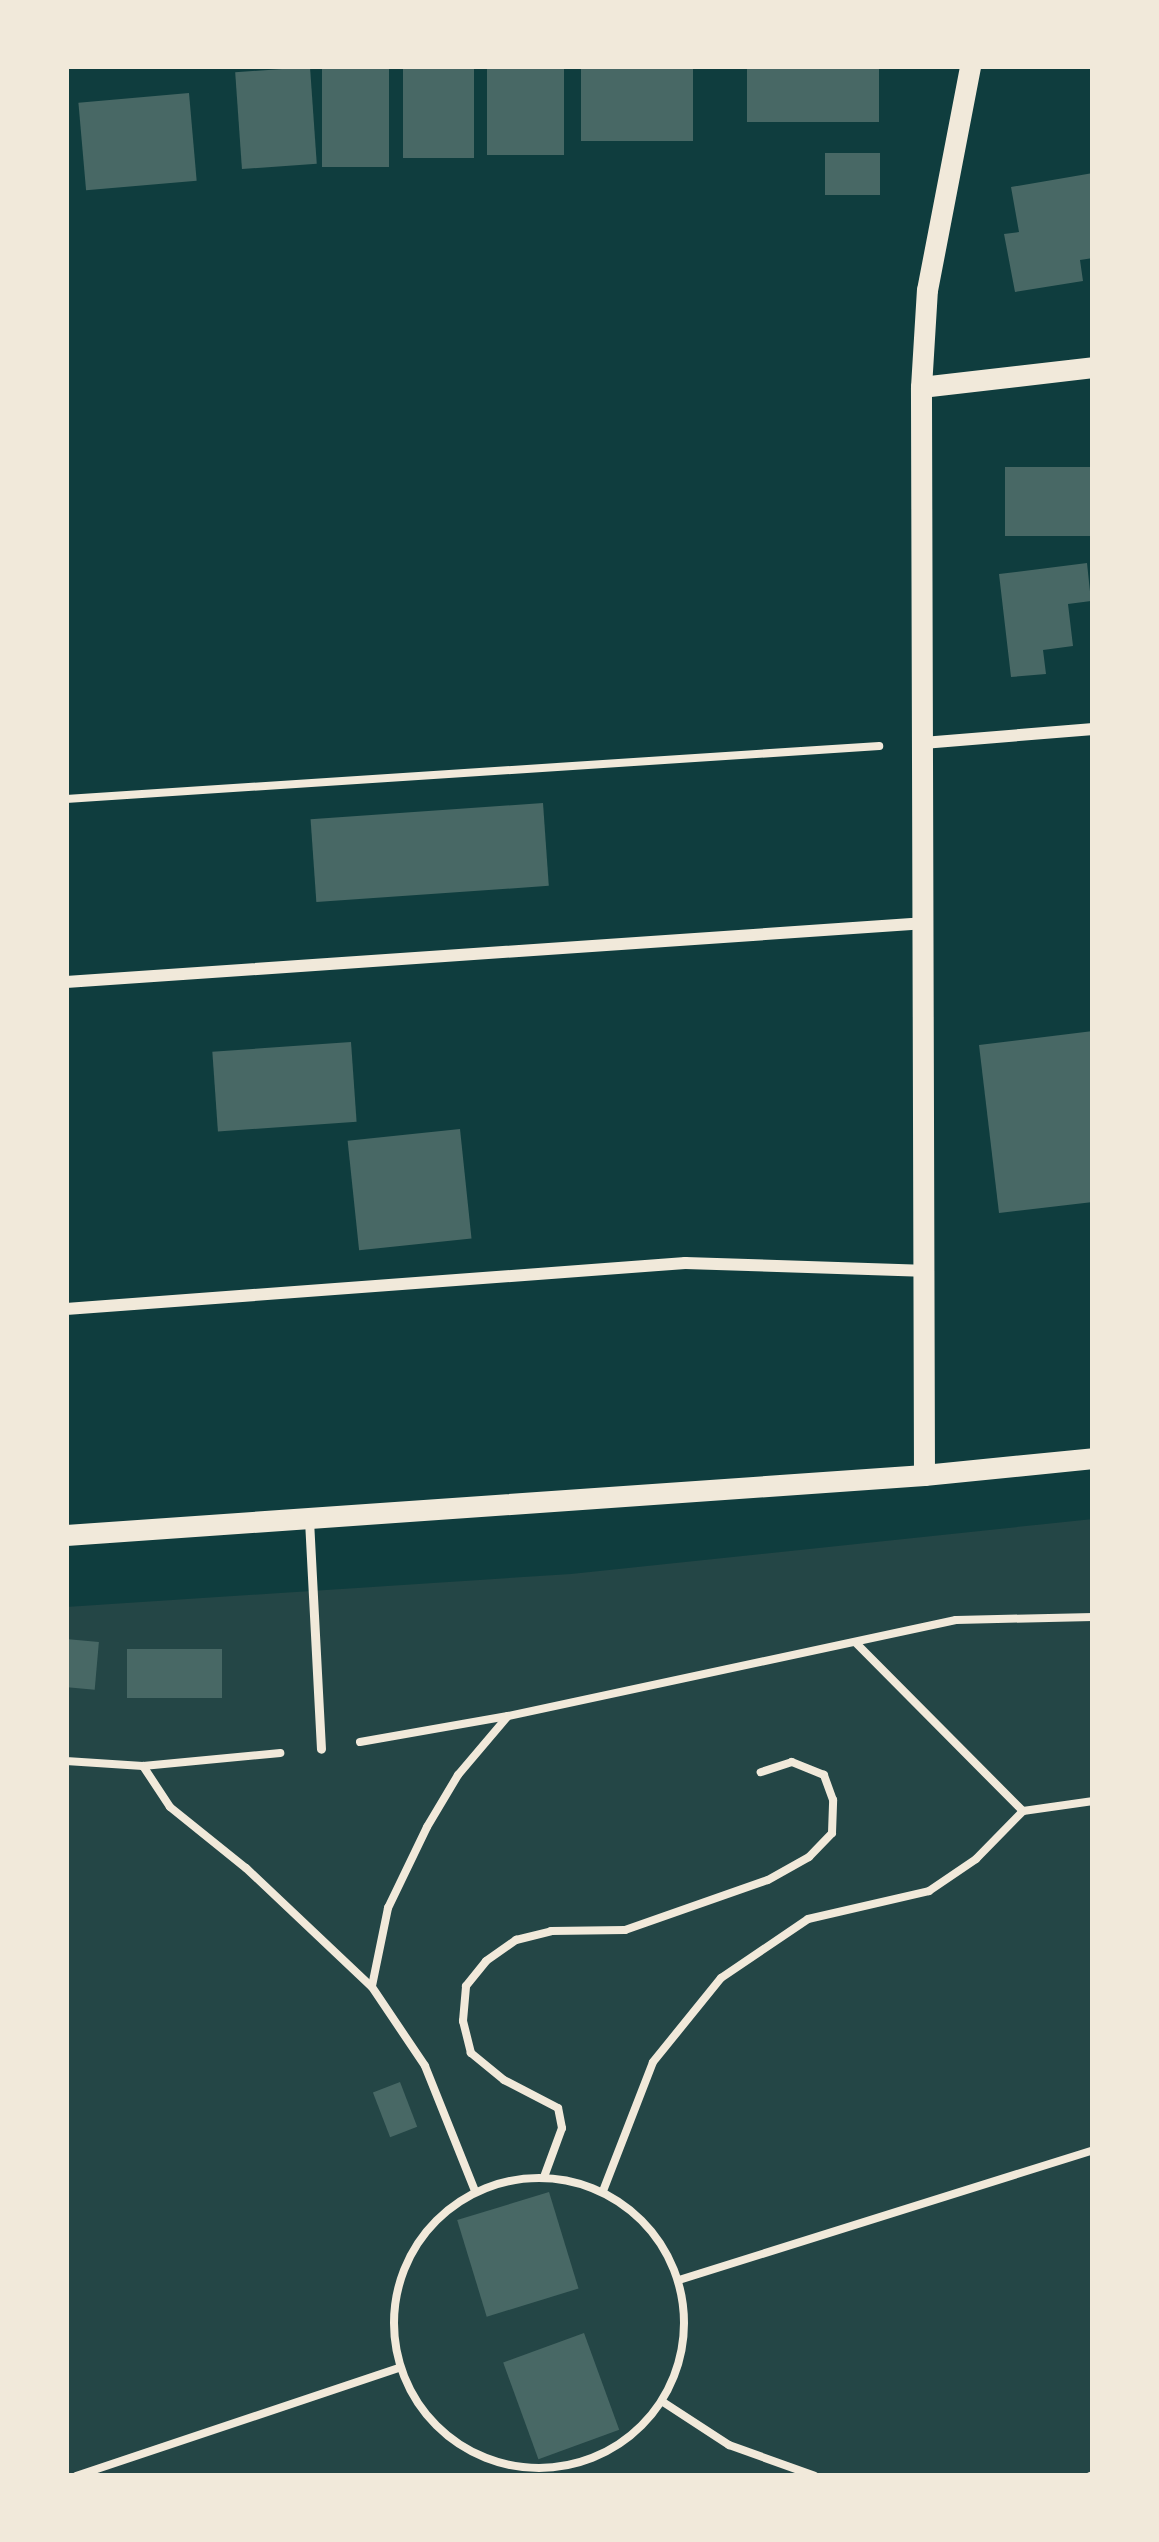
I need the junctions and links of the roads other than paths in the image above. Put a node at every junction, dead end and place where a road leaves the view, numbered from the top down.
1 (970, 66) edge
2 (1093, 367) edge
3 (922, 387) junction
4 (1093, 729) edge
5 (923, 743) junction
6 (926, 923) junction
7 (66, 982) edge
8 (920, 1271) junction
9 (66, 1309) edge
10 (1093, 1458) edge
11 (924, 1474) junction
12 (309, 1518) junction
13 (66, 1534) edge
14 (321, 1749) road end

1 - 3 street
2 - 3 street
3 - 5 street
4 - 5 street
5 - 6 street
6 - 7 street
6 - 8 street
8 - 9 street
8 - 11 street
10 - 11 street
11 - 12 street
12 - 13 street
12 - 14 lane

